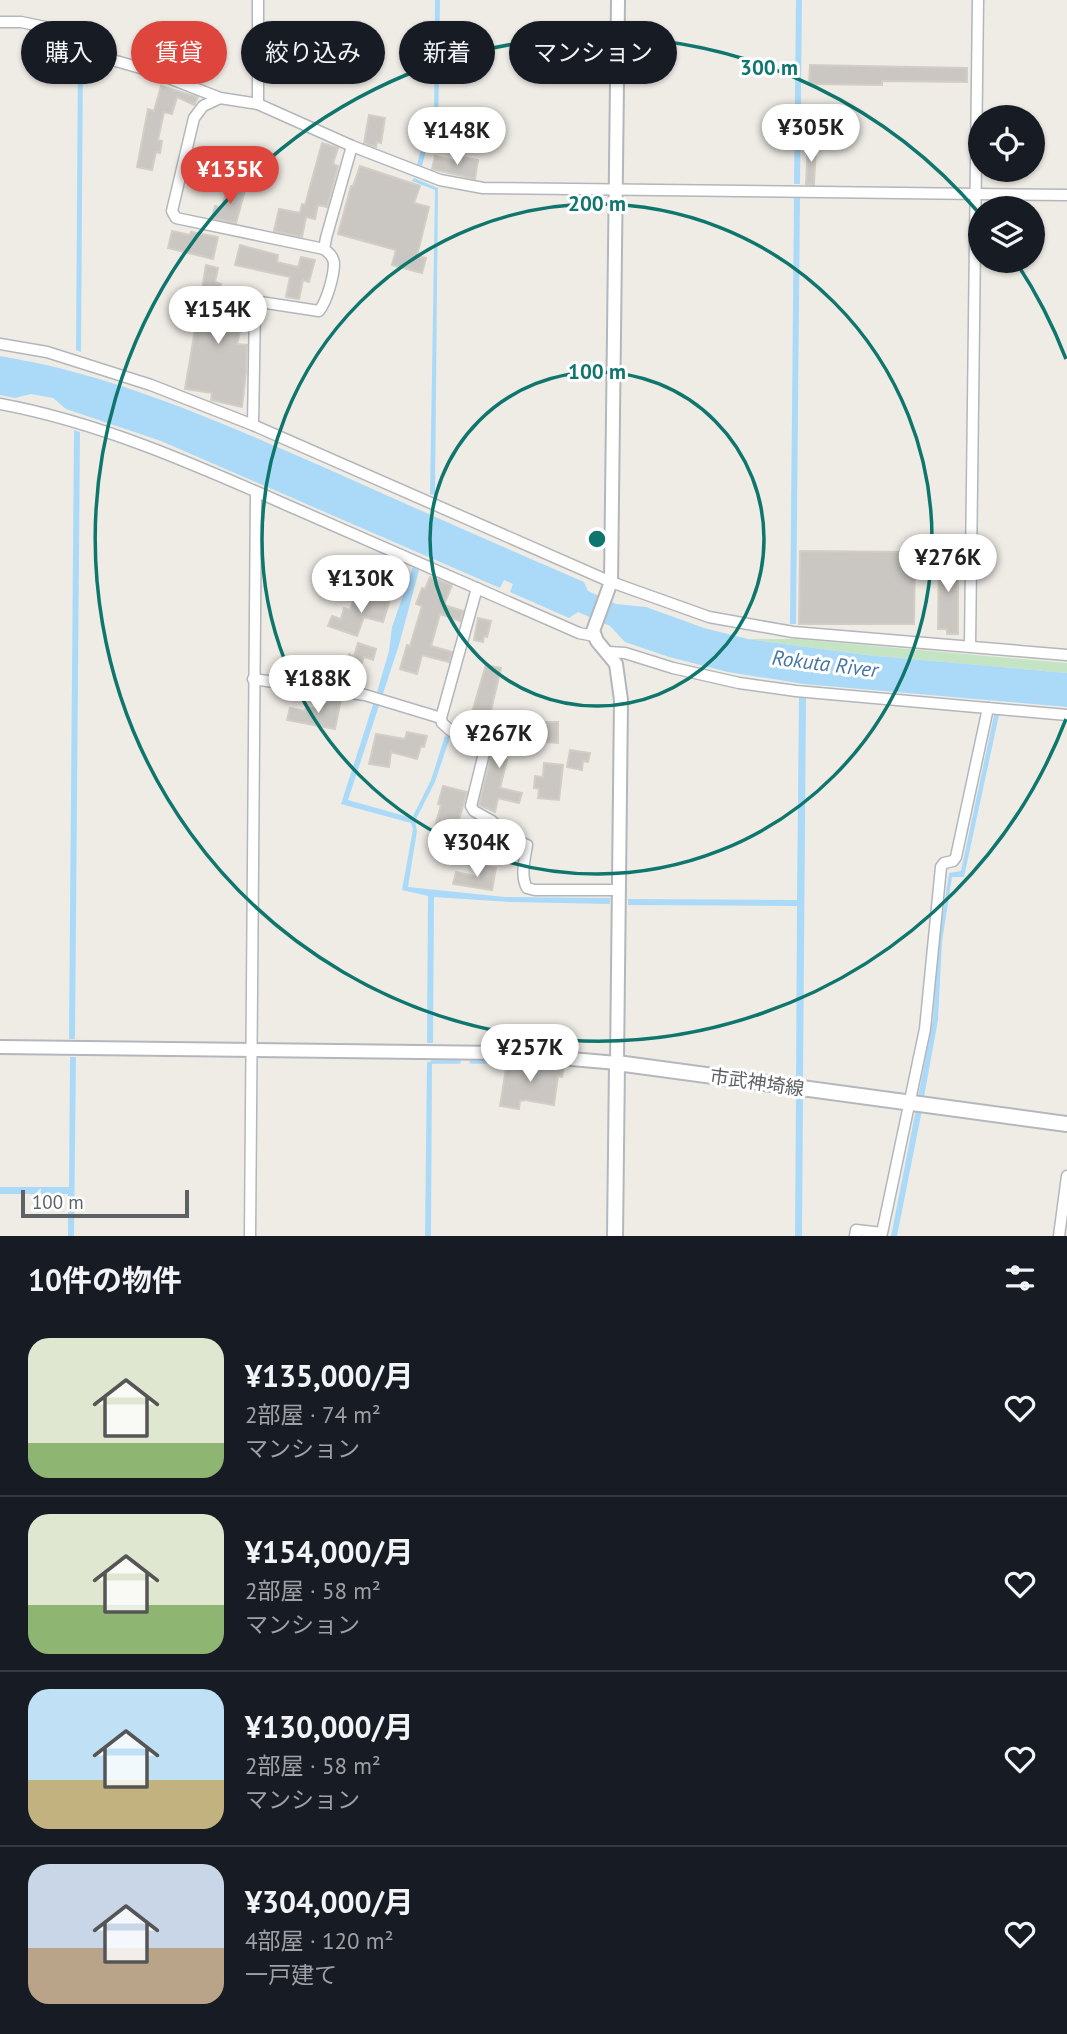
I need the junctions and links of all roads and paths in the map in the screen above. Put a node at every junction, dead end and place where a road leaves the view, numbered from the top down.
1 (258, 0) edge
2 (618, 0) edge
3 (978, 0) edge
4 (0, 22) edge
5 (220, 98) junction
6 (258, 104) junction
7 (352, 146) junction
8 (617, 189) junction
9 (976, 194) junction
10 (1067, 195) edge
11 (324, 249) junction
12 (0, 344) edge
13 (0, 404) edge
14 (253, 425) junction
15 (256, 492) junction
16 (611, 582) junction
17 (477, 588) junction
18 (594, 631) junction
19 (970, 646) junction
20 (608, 652) junction
21 (1067, 655) edge
22 (253, 678) junction
23 (988, 708) junction
24 (1067, 715) edge
25 (441, 718) junction
26 (619, 890) junction
27 (0, 1048) edge
28 (252, 1049) junction
29 (617, 1063) junction
30 (909, 1102) junction
31 (1067, 1124) edge
32 (1067, 1176) edge
33 (250, 1236) edge
34 (615, 1236) edge
35 (855, 1236) edge
36 (1059, 1236) edge

1 - 6 street
2 - 8 street
3 - 9 street
4 - 5 street
5 - 6 street
5 - 11 street
6 - 7 street
7 - 8 street
7 - 11 street
8 - 9 street
8 - 16 street
9 - 10 street
9 - 19 street
11 - 14 street
12 - 14 street
13 - 15 street
14 - 16 street
15 - 17 street
15 - 22 street
16 - 18 street
16 - 19 street
17 - 18 street
17 - 25 street
18 - 20 street
19 - 21 street
20 - 23 street
20 - 26 street
22 - 25 street
22 - 28 street
23 - 24 street
23 - 30 street
25 - 26 street
26 - 29 street
27 - 28 street
28 - 29 street
28 - 33 street
29 - 30 main road, 市武神埼線
29 - 34 main road
30 - 31 main road, 市武神埼線
30 - 35 street
32 - 36 street

